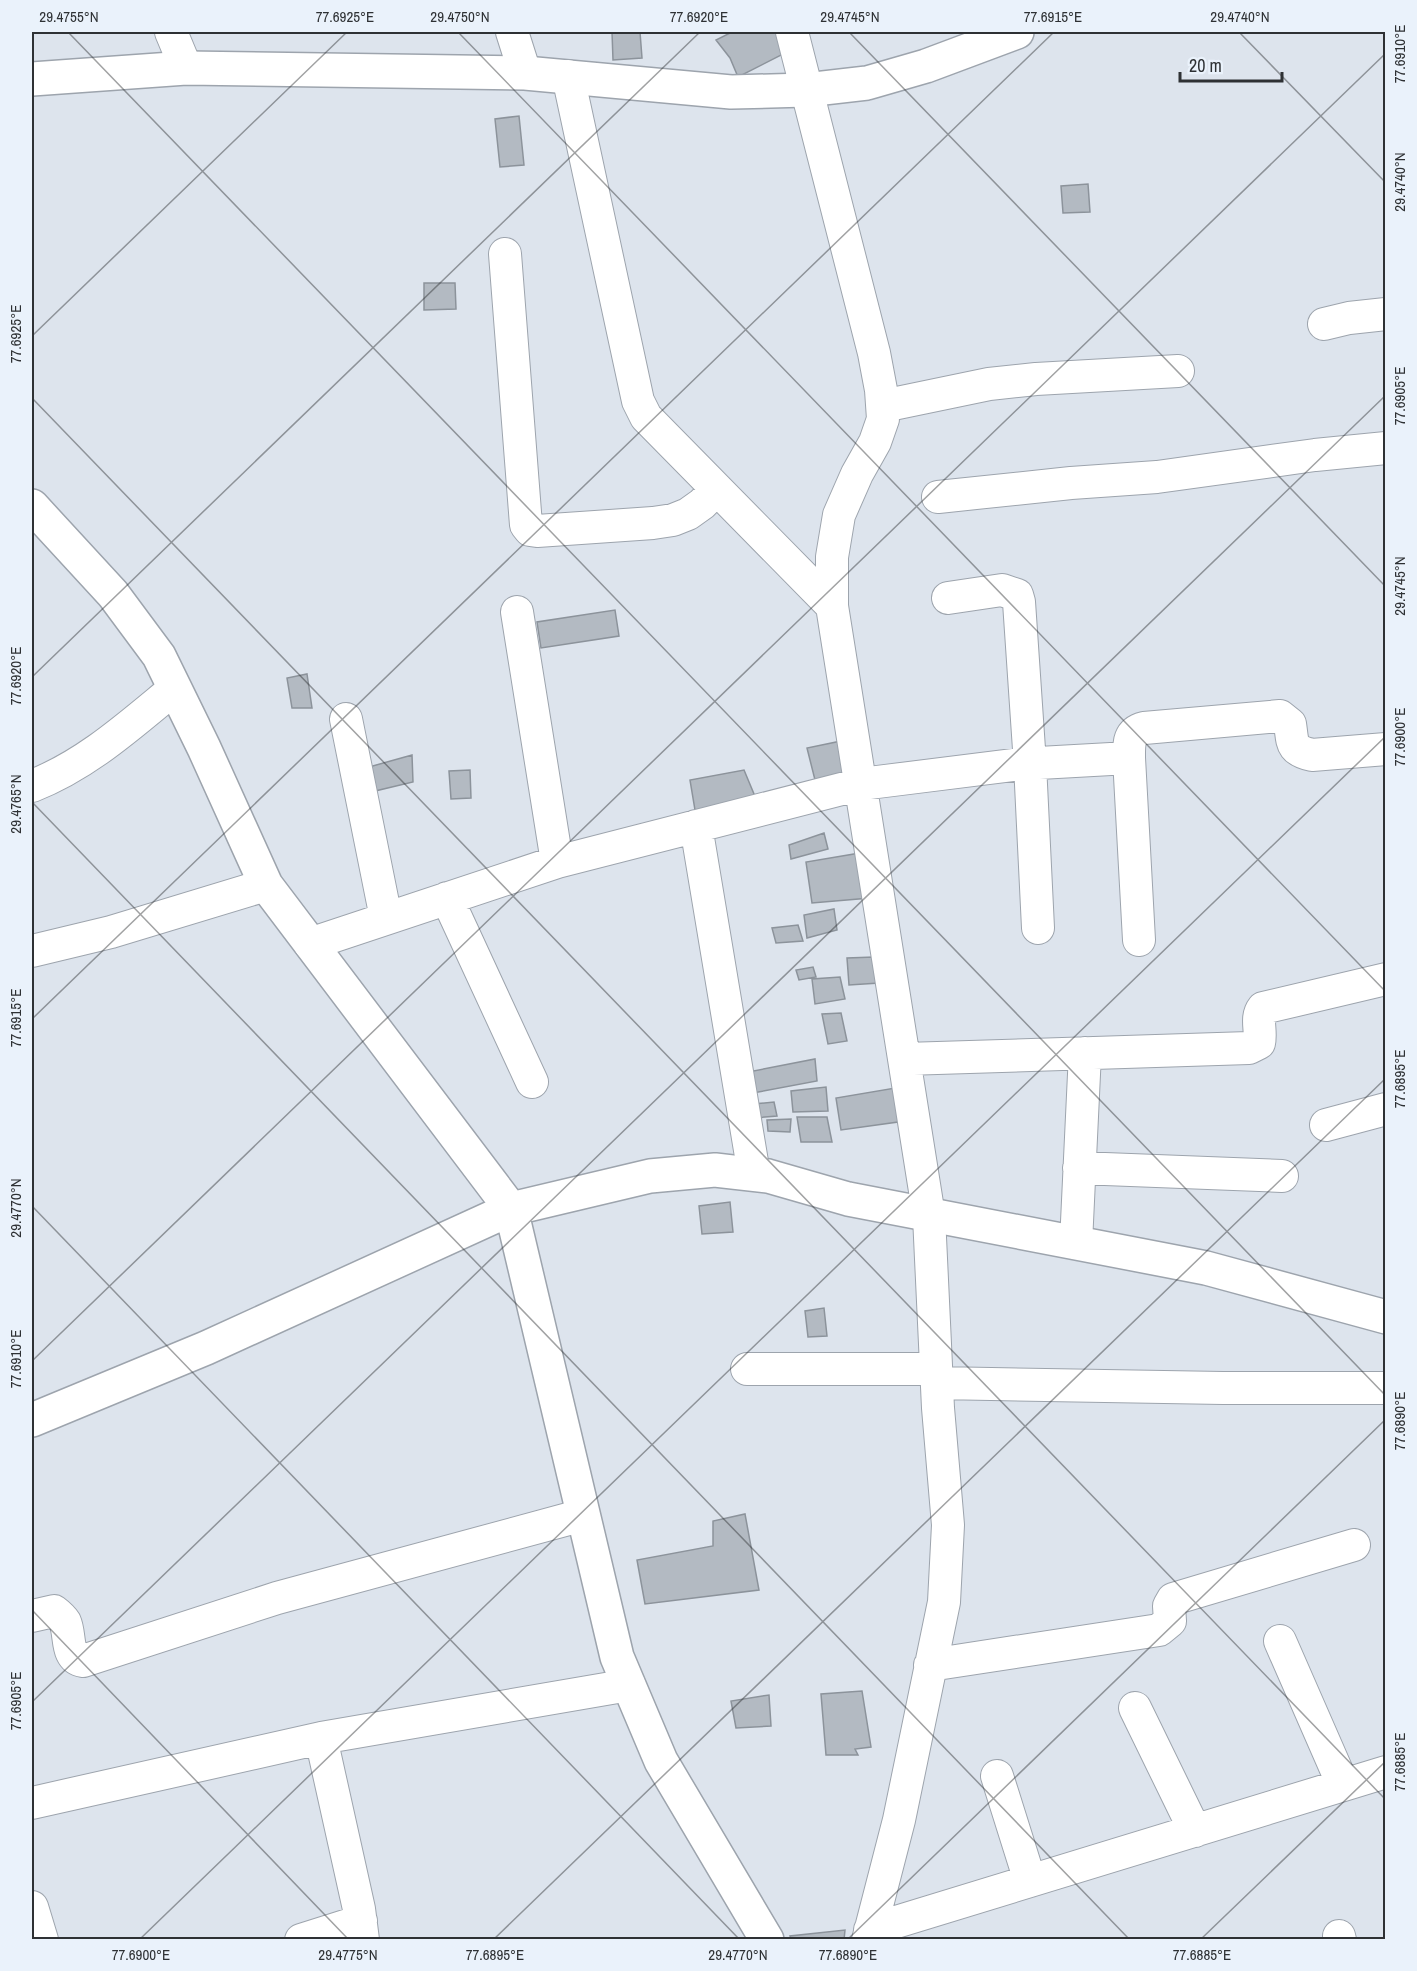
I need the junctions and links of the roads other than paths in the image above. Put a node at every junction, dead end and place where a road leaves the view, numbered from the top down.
1 (171, 32) edge
2 (513, 32) edge
3 (792, 32) edge
4 (1017, 32) edge
5 (186, 68) junction
6 (525, 73) junction
7 (568, 76) junction
8 (32, 79) edge
9 (806, 90) junction
10 (505, 254) dead end
11 (1386, 314) edge
12 (1324, 324) dead end
13 (1178, 370) dead end
14 (883, 406) junction
15 (1386, 448) edge
16 (717, 489) junction
17 (938, 497) dead end
18 (32, 506) edge
19 (948, 598) dead end
20 (832, 606) junction
21 (517, 612) dead end
22 (174, 689) junction
23 (346, 719) dead end
24 (1386, 749) edge
25 (1129, 758) junction
26 (1030, 764) junction
27 (861, 784) junction
28 (32, 786) edge
29 (696, 826) junction
30 (557, 862) junction
31 (266, 885) junction
32 (447, 898) junction
33 (386, 918) junction
34 (1038, 928) dead end
35 (1139, 940) dead end
36 (310, 944) junction
37 (32, 951) edge
38 (1386, 979) edge
39 (1085, 1053) junction
40 (905, 1059) junction
41 (532, 1082) dead end
42 (1386, 1109) edge
43 (1326, 1125) dead end
44 (1079, 1168) junction
45 (754, 1174) junction
46 (1282, 1176) dead end
47 (511, 1209) junction
48 (929, 1216) junction
49 (1076, 1243) junction
50 (1386, 1317) edge
51 (747, 1369) dead end
52 (937, 1376) junction
53 (1386, 1388) edge
54 (32, 1420) edge
55 (583, 1515) junction
56 (1354, 1545) dead end
57 (32, 1616) edge
58 (1280, 1641) dead end
59 (930, 1665) junction
60 (629, 1685) junction
61 (1136, 1708) dead end
62 (321, 1738) junction
63 (1386, 1772) edge
64 (997, 1776) dead end
65 (1343, 1785) junction
66 (32, 1803) edge
67 (1195, 1831) junction
68 (1030, 1881) junction
69 (32, 1907) edge
70 (362, 1930) edge
71 (869, 1935) edge
72 (42, 1940) edge
73 (301, 1940) edge
74 (767, 1940) edge

1 - 5 street
2 - 6 street
3 - 9 street
4 - 9 street
5 - 6 street
5 - 8 street
6 - 7 street
7 - 9 street
7 - 16 street
9 - 14 street
10 - 16 street
11 - 12 street
13 - 14 street
14 - 20 street
15 - 17 street
16 - 20 street
18 - 22 street
19 - 26 street
20 - 27 street
21 - 30 street
22 - 28 street
22 - 31 street
23 - 33 street
24 - 25 street
25 - 26 street
25 - 35 street
26 - 27 street
26 - 34 street
27 - 29 street
27 - 40 street
29 - 30 street
29 - 45 street
30 - 32 street
31 - 36 street
31 - 37 street
32 - 33 street
32 - 41 street
33 - 36 street
36 - 47 street
38 - 39 street
39 - 40 street
39 - 44 street
40 - 48 street
42 - 43 street
44 - 46 street
44 - 49 street
45 - 47 street
45 - 48 street
47 - 54 street
47 - 55 street
48 - 49 street
48 - 52 street
49 - 50 street
51 - 52 street
52 - 53 street
52 - 59 street
55 - 57 street
55 - 60 street
56 - 59 street
58 - 65 street
59 - 71 street
60 - 62 street
60 - 74 street
61 - 67 street
62 - 66 street
62 - 70 street
63 - 65 street
64 - 68 street
65 - 67 street
67 - 68 street
68 - 71 street
69 - 72 street
70 - 73 street

